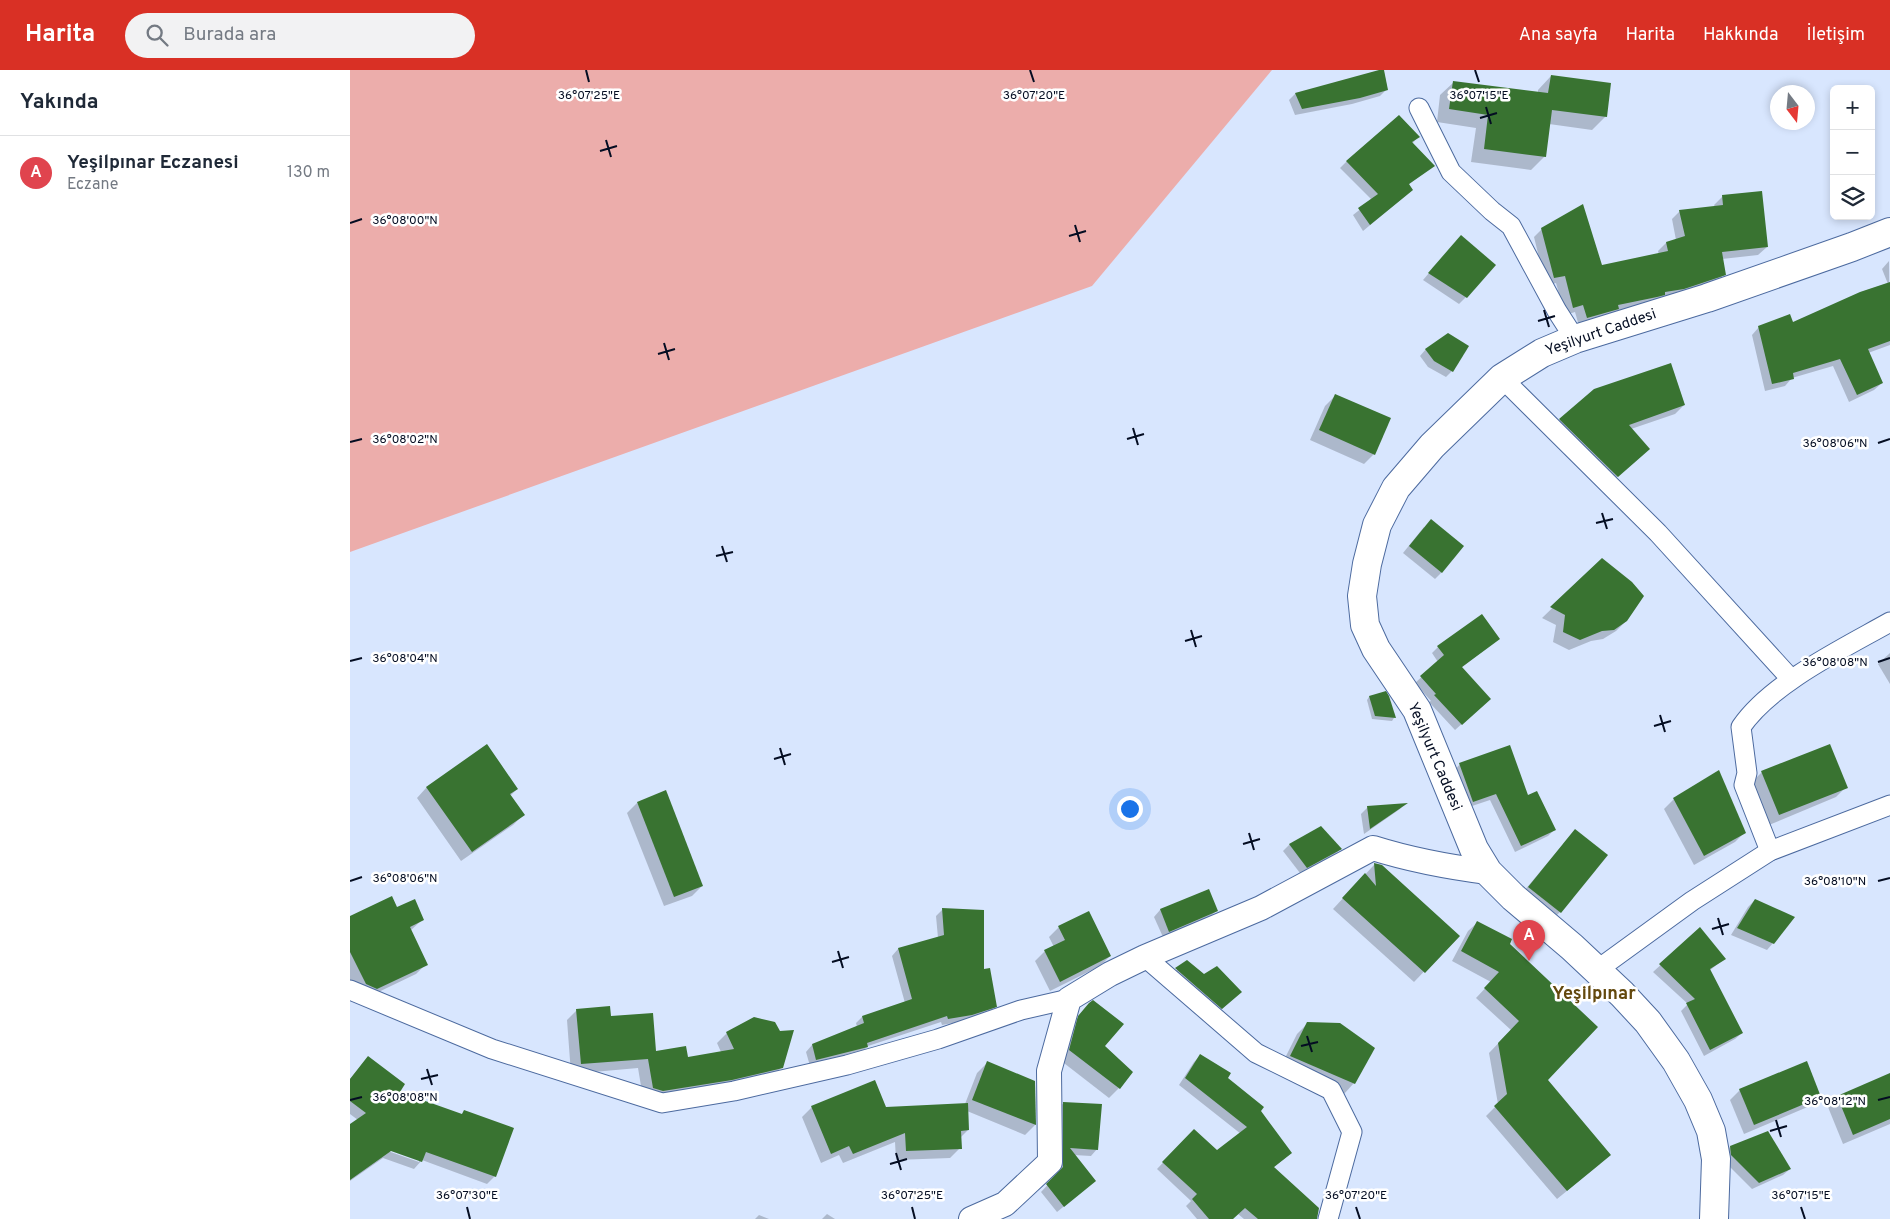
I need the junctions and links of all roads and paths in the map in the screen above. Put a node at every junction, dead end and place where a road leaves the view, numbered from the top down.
1 (1419, 108) dead end
2 (1890, 232) edge
3 (1575, 339) junction
4 (1502, 378) junction
5 (1890, 622) edge
6 (1791, 679) junction
7 (1890, 805) edge
8 (1770, 851) junction
9 (1488, 872) junction
10 (1145, 957) junction
11 (1596, 970) junction
12 (350, 990) edge
13 (1069, 999) junction
14 (971, 1219) edge
15 (1328, 1219) edge
16 (1714, 1219) edge

1 - 3 street
2 - 3 main road, Yeşilyurt Caddesi
3 - 4 main road, Yeşilyurt Caddesi
4 - 6 street
4 - 9 main road, Yeşilyurt Caddesi
5 - 6 street
6 - 8 street
7 - 8 street
8 - 11 street
9 - 10 street
9 - 11 main road, Yeşilyurt Caddesi
10 - 13 street
10 - 15 street
11 - 16 main road, Yeşilyurt Caddesi
12 - 13 street
13 - 14 street

